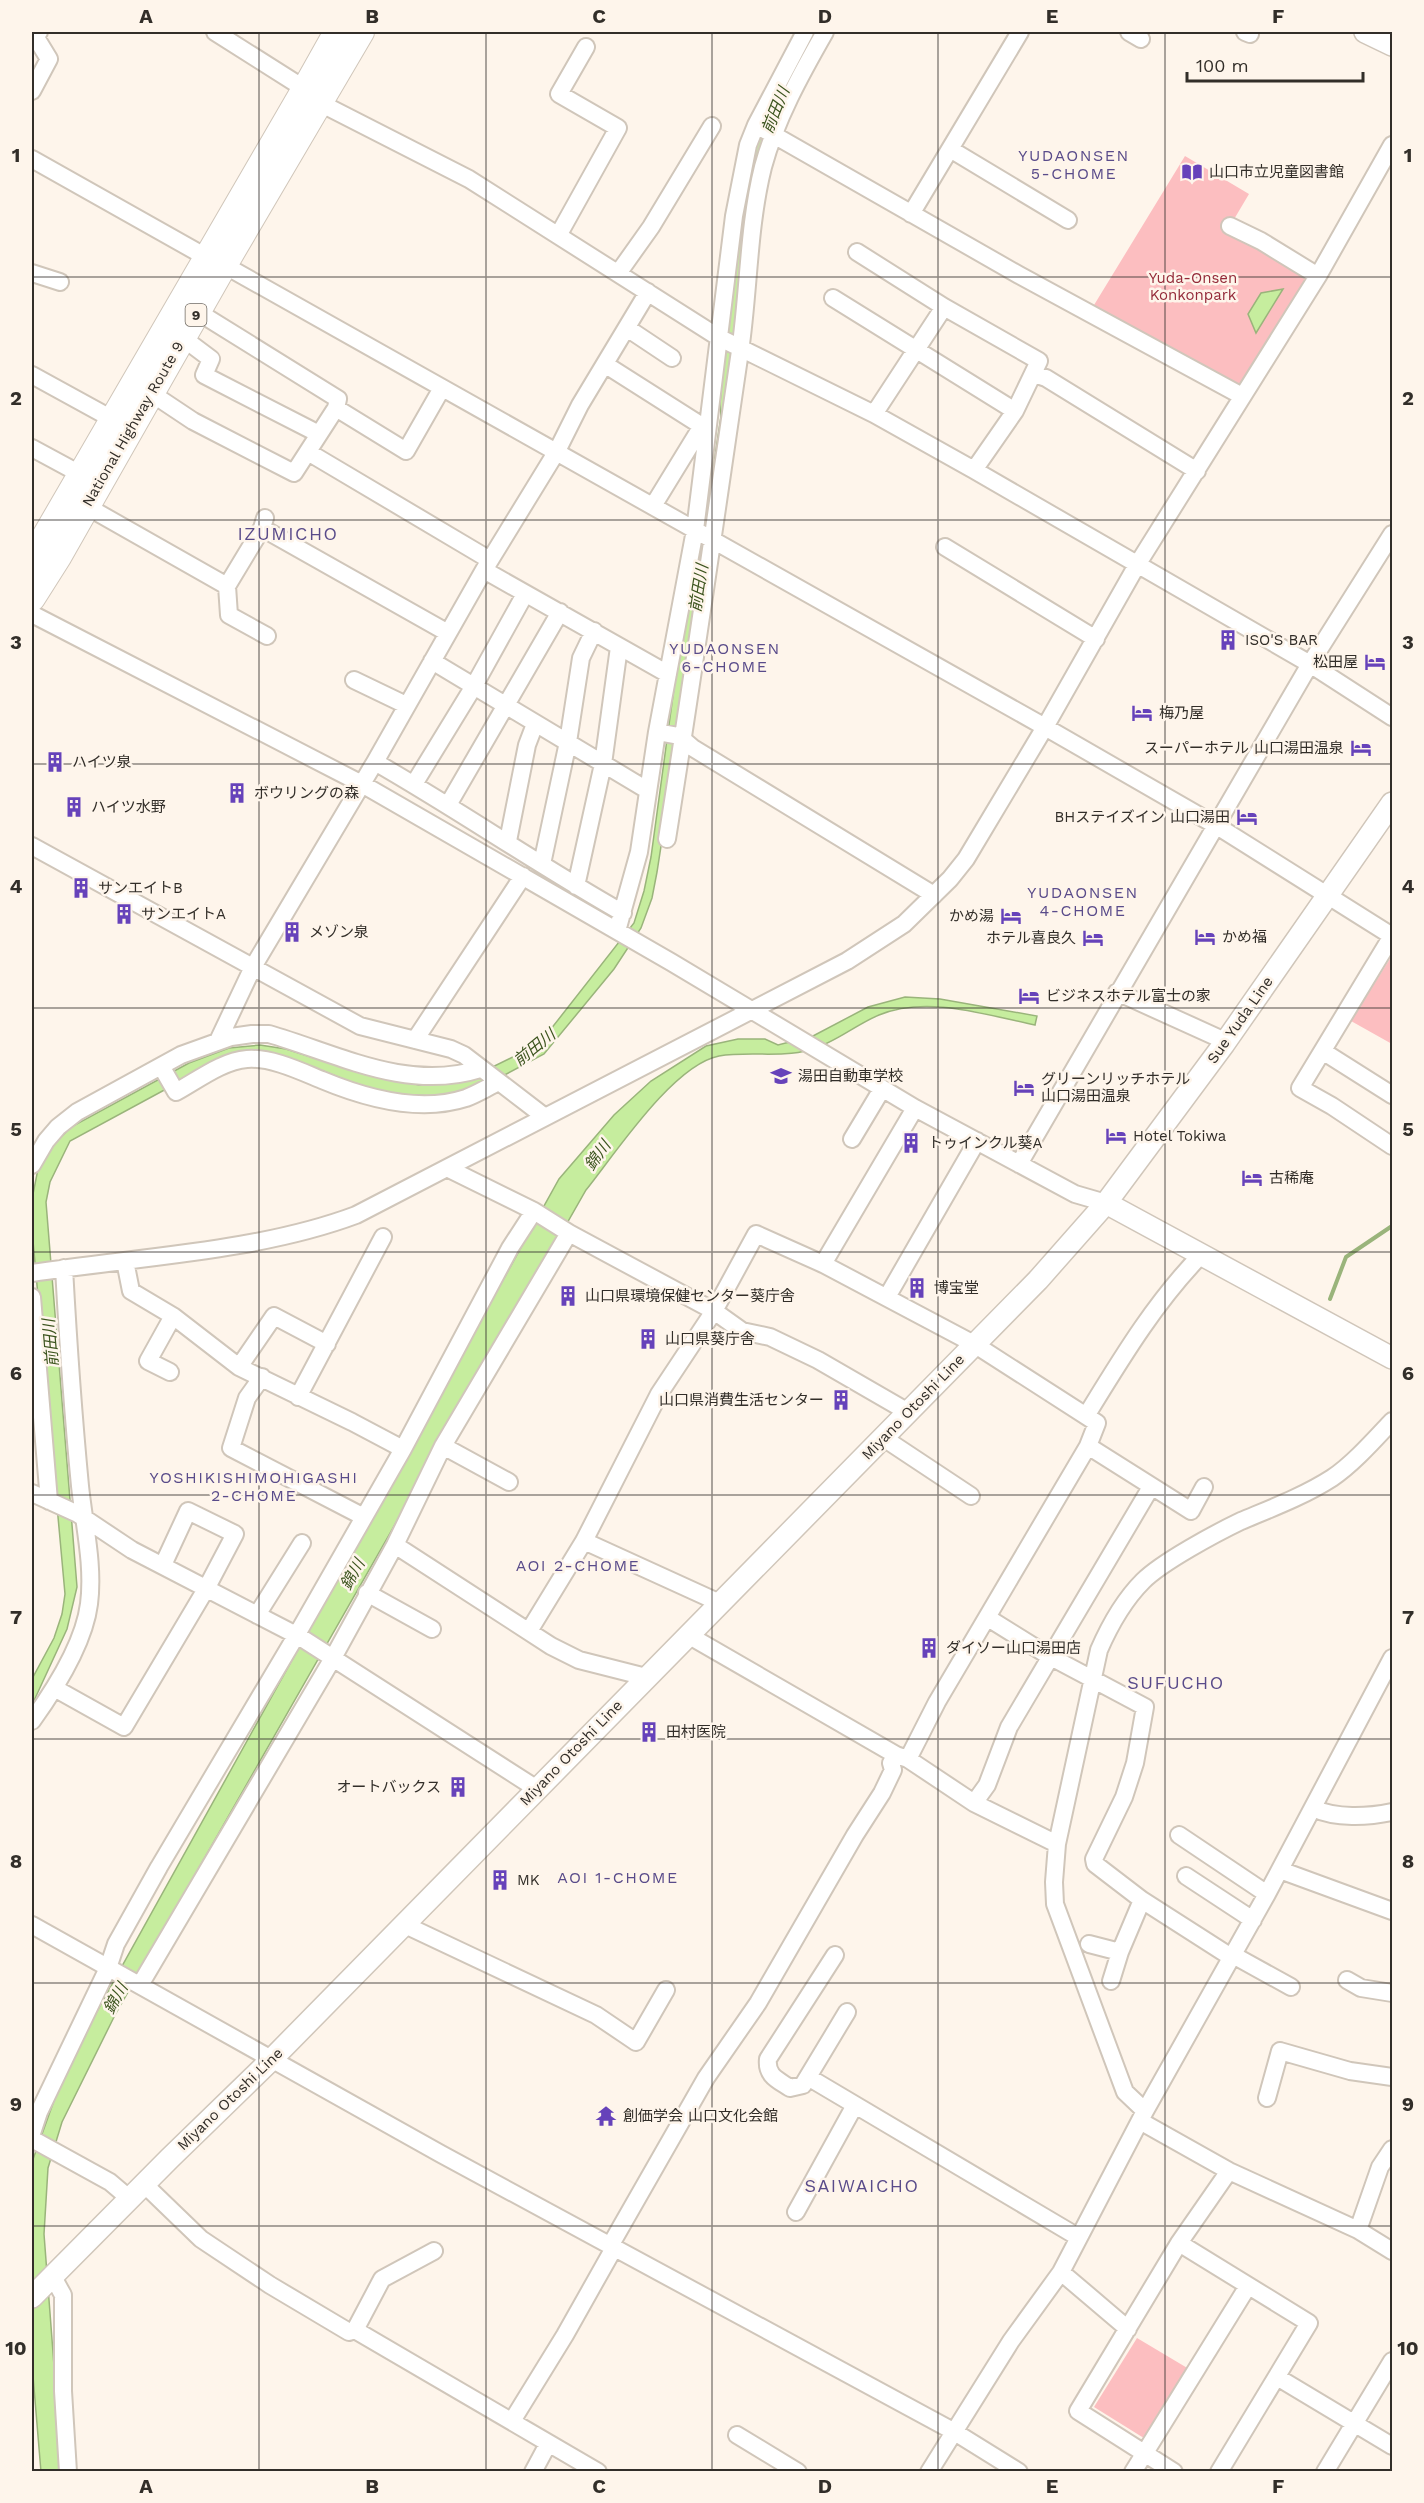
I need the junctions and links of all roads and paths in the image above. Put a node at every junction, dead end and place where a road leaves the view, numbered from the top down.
1 (39, 32) edge
2 (215, 32) edge
3 (337, 32) edge
4 (361, 32) edge
5 (805, 32) edge
6 (825, 32) edge
7 (1367, 32) edge
8 (1013, 34) edge
9 (1392, 45) edge
10 (586, 47) dead end
11 (32, 91) edge
12 (313, 96) junction
13 (756, 125) junction
14 (712, 126) dead end
15 (772, 134) junction
16 (1392, 145) edge
17 (950, 149) junction
18 (32, 159) edge
19 (911, 214) junction
20 (1068, 220) dead end
21 (1230, 226) dead end
22 (559, 234) junction
23 (857, 252) dead end
24 (215, 261) junction
25 (619, 272) junction
26 (32, 273) edge
27 (1318, 276) junction
28 (60, 282) dead end
29 (648, 292) junction
30 (833, 298) dead end
31 (944, 307) junction
32 (198, 312) junction
33 (627, 328) junction
34 (183, 338) junction
35 (729, 343) junction
36 (915, 350) junction
37 (672, 358) dead end
38 (606, 365) junction
39 (1034, 374) junction
40 (32, 375) edge
41 (442, 388) junction
42 (150, 393) junction
43 (1242, 396) junction
44 (336, 408) junction
45 (1016, 411) junction
46 (874, 414) junction
47 (114, 420) junction
48 (704, 429) junction
49 (319, 434) junction
50 (32, 448) edge
51 (557, 451) junction
52 (308, 452) junction
53 (974, 470) junction
54 (1197, 471) junction
55 (82, 475) junction
56 (86, 506) junction
57 (653, 506) junction
58 (701, 534) junction
59 (1392, 534) edge
60 (945, 547) dead end
61 (32, 559) edge
62 (487, 565) junction
63 (1137, 565) junction
64 (226, 586) junction
65 (525, 594) junction
66 (32, 597) edge
67 (560, 612) junction
68 (32, 614) edge
69 (594, 631) junction
70 (448, 633) junction
71 (267, 636) dead end
72 (1096, 639) junction
73 (619, 647) junction
74 (432, 661) junction
75 (1310, 664) junction
76 (668, 674) junction
77 (354, 680) dead end
78 (474, 686) junction
79 (406, 705) junction
80 (506, 707) junction
81 (1392, 717) edge
82 (535, 724) junction
83 (1045, 727) junction
84 (657, 732) junction
85 (681, 738) junction
86 (568, 742) junction
87 (375, 762) junction
88 (603, 764) junction
89 (362, 784) junction
90 (414, 784) junction
91 (647, 790) junction
92 (1392, 803) edge
93 (448, 805) junction
94 (1216, 826) junction
95 (667, 839) dead end
96 (508, 841) junction
97 (32, 846) edge
98 (542, 864) junction
99 (523, 876) junction
100 (576, 886) junction
101 (934, 895) junction
102 (1327, 895) junction
103 (623, 913) junction
104 (618, 931) junction
105 (1392, 936) edge
106 (253, 968) junction
107 (1118, 992) junction
108 (753, 1011) junction
109 (416, 1040) junction
110 (218, 1041) junction
111 (1225, 1041) junction
112 (1324, 1052) junction
113 (161, 1066) junction
114 (480, 1069) junction
115 (499, 1082) junction
116 (882, 1089) junction
117 (1392, 1095) edge
118 (915, 1108) junction
119 (544, 1117) junction
120 (852, 1139) dead end
121 (977, 1141) junction
122 (1392, 1146) edge
123 (1018, 1164) junction
124 (32, 1165) edge
125 (447, 1168) junction
126 (1106, 1203) junction
127 (534, 1211) junction
128 (569, 1233) junction
129 (383, 1237) dead end
130 (1202, 1254) junction
131 (125, 1261) junction
132 (823, 1264) junction
133 (64, 1268) junction
134 (32, 1273) edge
135 (32, 1297) edge
136 (887, 1297) junction
137 (714, 1311) junction
138 (173, 1316) junction
139 (327, 1344) junction
140 (974, 1344) junction
141 (1392, 1358) edge
142 (239, 1367) junction
143 (170, 1372) dead end
144 (262, 1377) junction
145 (298, 1397) junction
146 (908, 1412) junction
147 (1086, 1416) junction
148 (1392, 1421) edge
149 (882, 1437) junction
150 (443, 1446) junction
151 (1088, 1446) junction
152 (403, 1449) junction
153 (509, 1482) dead end
154 (1204, 1486) dead end
155 (1151, 1487) junction
156 (32, 1493) edge
157 (971, 1496) dead end
158 (50, 1501) junction
159 (81, 1516) junction
160 (364, 1517) junction
161 (585, 1541) junction
162 (302, 1543) dead end
163 (394, 1545) junction
164 (164, 1565) junction
165 (206, 1588) junction
166 (367, 1593) junction
167 (720, 1603) junction
168 (257, 1615) junction
169 (988, 1618) junction
170 (432, 1629) dead end
171 (529, 1631) junction
172 (688, 1635) junction
173 (298, 1636) junction
174 (1049, 1656) junction
175 (333, 1658) junction
176 (1390, 1669) edge
177 (646, 1677) junction
178 (1093, 1680) junction
179 (56, 1689) junction
180 (32, 1721) edge
181 (902, 1757) junction
182 (537, 1789) junction
183 (974, 1803) junction
184 (1313, 1808) junction
185 (1392, 1812) edge
186 (1179, 1835) dead end
187 (1057, 1844) junction
188 (1280, 1870) junction
189 (1186, 1876) dead end
190 (1267, 1894) junction
191 (1142, 1900) junction
192 (1392, 1911) edge
193 (1252, 1920) junction
194 (403, 1924) junction
195 (32, 1925) edge
196 (1089, 1944) dead end
197 (1120, 1952) junction
198 (835, 1955) dead end
199 (1232, 1956) junction
200 (110, 1969) junction
201 (1347, 1980) dead end
202 (1111, 1981) dead end
203 (138, 1984) junction
204 (1292, 1987) dead end
205 (666, 1990) dead end
206 (1392, 1993) edge
207 (847, 2012) dead end
208 (271, 2060) junction
209 (807, 2077) junction
210 (1392, 2077) edge
211 (1267, 2098) dead end
212 (855, 2105) junction
213 (1142, 2116) junction
214 (32, 2133) edge
215 (32, 2139) edge
216 (1392, 2149) edge
217 (1229, 2171) junction
218 (137, 2191) junction
219 (796, 2212) dead end
220 (1358, 2230) junction
221 (1078, 2237) junction
222 (1179, 2243) junction
223 (612, 2247) junction
224 (1392, 2250) edge
225 (434, 2251) dead end
226 (1061, 2272) junction
227 (51, 2279) junction
228 (1248, 2286) junction
229 (32, 2298) edge
230 (1128, 2329) junction
231 (355, 2330) junction
232 (1392, 2361) edge
233 (1277, 2377) junction
234 (512, 2421) junction
235 (1354, 2424) junction
236 (953, 2431) junction
237 (737, 2435) dead end
238 (548, 2444) junction
239 (1392, 2446) edge
240 (1144, 2453) junction
241 (68, 2472) edge
242 (533, 2472) edge
243 (598, 2472) edge
244 (798, 2472) edge
245 (929, 2472) edge
246 (1018, 2472) edge
247 (1133, 2472) edge
248 (1174, 2472) edge
249 (1219, 2472) edge
250 (1325, 2472) edge

1 - 11 street
2 - 12 street
3 - 12 highway, National Highway Route 9 / 9
4 - 12 highway, National Highway Route 9 / 9
5 - 13 street
6 - 15 street
7 - 9 main road
8 - 17 street
10 - 22 street
12 - 22 street
12 - 24 highway, National Highway Route 9 / 9
13 - 15 street
13 - 35 street
14 - 25 street
15 - 19 street
15 - 35 street
16 - 27 street
17 - 19 street
17 - 20 street
18 - 24 street
19 - 43 street
21 - 27 street
22 - 25 street
23 - 31 street
24 - 32 highway, National Highway Route 9 / 9
24 - 41 street
24 - 47 highway, National Highway Route 9 / 9
25 - 29 street
26 - 28 street
27 - 43 street
29 - 33 street
29 - 35 street
30 - 36 street
31 - 36 street
31 - 39 street
32 - 34 highway, National Highway Route 9 / 9
32 - 44 street
33 - 37 street
33 - 38 street
34 - 42 highway, National Highway Route 9 / 9
34 - 49 street
35 - 46 street
35 - 48 street
35 - 58 street
36 - 45 street
36 - 46 street
38 - 48 street
38 - 51 street
39 - 45 street
39 - 54 street
40 - 47 street
41 - 44 street
41 - 51 street
42 - 52 street
42 - 56 highway, National Highway Route 9 / 9
43 - 54 street
44 - 49 street
45 - 53 street
46 - 53 street
47 - 55 highway, National Highway Route 9 / 9
48 - 57 street
48 - 58 street
49 - 52 street
50 - 55 street
51 - 57 street
51 - 62 street
52 - 62 street
53 - 63 street
54 - 63 street
55 - 61 highway, National Highway Route 9 / 9
56 - 64 street
56 - 66 highway, National Highway Route 9 / 9
57 - 58 street
58 - 76 street
58 - 83 street
58 - 85 street
59 - 75 street
60 - 72 street
62 - 65 street
62 - 70 street
63 - 72 street
63 - 75 street
64 - 70 street
64 - 71 street
65 - 67 street
65 - 78 street
67 - 69 street
67 - 80 street
68 - 89 street
69 - 73 street
69 - 86 street
70 - 74 street
72 - 83 street
73 - 76 street
73 - 88 street
74 - 78 street
74 - 79 street
75 - 81 street
75 - 94 street
76 - 84 street
77 - 79 street
78 - 80 street
78 - 90 street
79 - 87 street
80 - 82 street
80 - 93 street
82 - 86 street
82 - 96 street
83 - 94 street
83 - 101 street
84 - 85 street
84 - 91 street
85 - 95 street
85 - 101 street
86 - 88 street
86 - 98 street
87 - 89 street
87 - 90 street
88 - 91 street
88 - 100 street
89 - 99 street
89 - 106 street
90 - 93 street
91 - 103 street
92 - 102 main road, Sue Yuda Line
93 - 96 street
94 - 102 street
94 - 107 street
96 - 98 street
97 - 106 street
98 - 100 street
99 - 104 street
99 - 109 street
100 - 103 street
101 - 108 street
102 - 105 street
102 - 111 main road, Sue Yuda Line
103 - 104 street
104 - 108 street
105 - 112 street
106 - 109 street
106 - 110 street
107 - 111 street
107 - 123 street
108 - 116 street
108 - 119 street
109 - 114 street
110 - 113 street
110 - 114 street
111 - 126 main road, Sue Yuda Line
112 - 117 street
112 - 122 street
113 - 115 street
113 - 124 street
114 - 115 street
115 - 119 street
116 - 118 street
116 - 120 street
118 - 121 street
118 - 132 street
119 - 125 street
121 - 123 street
121 - 136 street
123 - 126 street
125 - 127 street
125 - 131 street
126 - 130 main road
126 - 140 main road, Miyano Otoshi Line
127 - 128 street
127 - 152 street
128 - 137 street
128 - 150 street
129 - 139 street
130 - 141 main road
130 - 147 street
131 - 133 street
131 - 138 street
132 - 136 street
132 - 137 street
133 - 134 street
133 - 159 street
135 - 158 street
136 - 140 street
137 - 146 street
137 - 161 street
138 - 142 street
138 - 143 street
139 - 142 street
139 - 145 street
140 - 146 main road, Miyano Otoshi Line
140 - 147 street
142 - 144 street
144 - 145 street
144 - 160 street
145 - 152 street
146 - 149 main road, Miyano Otoshi Line
147 - 151 street
148 - 178 street
149 - 157 street
149 - 167 main road, Miyano Otoshi Line
150 - 153 street
150 - 163 street
151 - 155 street
151 - 169 street
152 - 160 street
154 - 155 street
155 - 174 street
156 - 158 street
158 - 159 street
159 - 164 street
159 - 179 street
160 - 173 street
161 - 167 street
161 - 171 street
162 - 168 street
163 - 166 street
163 - 171 street
164 - 165 street
164 - 165 street
165 - 168 street
165 - 179 street
166 - 170 street
166 - 175 street
167 - 172 main road, Miyano Otoshi Line
168 - 173 street
169 - 174 street
169 - 181 street
171 - 177 street
172 - 177 main road, Miyano Otoshi Line
172 - 181 street
173 - 175 street
173 - 200 street
174 - 178 street
174 - 183 street
175 - 182 street
175 - 203 street
176 - 184 street
177 - 182 main road, Miyano Otoshi Line
178 - 187 street
178 - 191 street
179 - 180 street
181 - 183 street
181 - 223 street
182 - 194 main road, Miyano Otoshi Line
183 - 187 street
184 - 185 street
184 - 188 street
186 - 190 street
187 - 213 street
188 - 190 street
188 - 192 street
189 - 193 street
190 - 193 street
191 - 197 street
191 - 199 street
193 - 199 street
194 - 205 street
194 - 208 main road, Miyano Otoshi Line
195 - 200 street
196 - 197 street
197 - 202 street
198 - 209 street
199 - 204 street
199 - 213 street
200 - 203 street
200 - 214 street
201 - 206 street
203 - 208 street
207 - 209 street
208 - 218 main road, Miyano Otoshi Line
208 - 223 street
209 - 212 street
210 - 211 street
212 - 219 street
212 - 221 street
213 - 217 street
213 - 221 street
215 - 218 street
216 - 220 street
217 - 220 street
217 - 222 street
218 - 227 main road, Miyano Otoshi Line
218 - 231 street
220 - 224 street
221 - 226 street
222 - 228 street
222 - 230 street
223 - 234 street
223 - 236 street
225 - 231 street
226 - 230 street
226 - 236 street
227 - 229 main road, Miyano Otoshi Line
227 - 241 street
228 - 233 street
228 - 240 street
230 - 240 street
231 - 234 street
232 - 235 street
233 - 235 street
233 - 249 street
234 - 238 street
235 - 239 street
235 - 250 street
236 - 245 street
236 - 246 street
237 - 244 street
238 - 242 street
238 - 243 street
240 - 247 street
240 - 248 street

